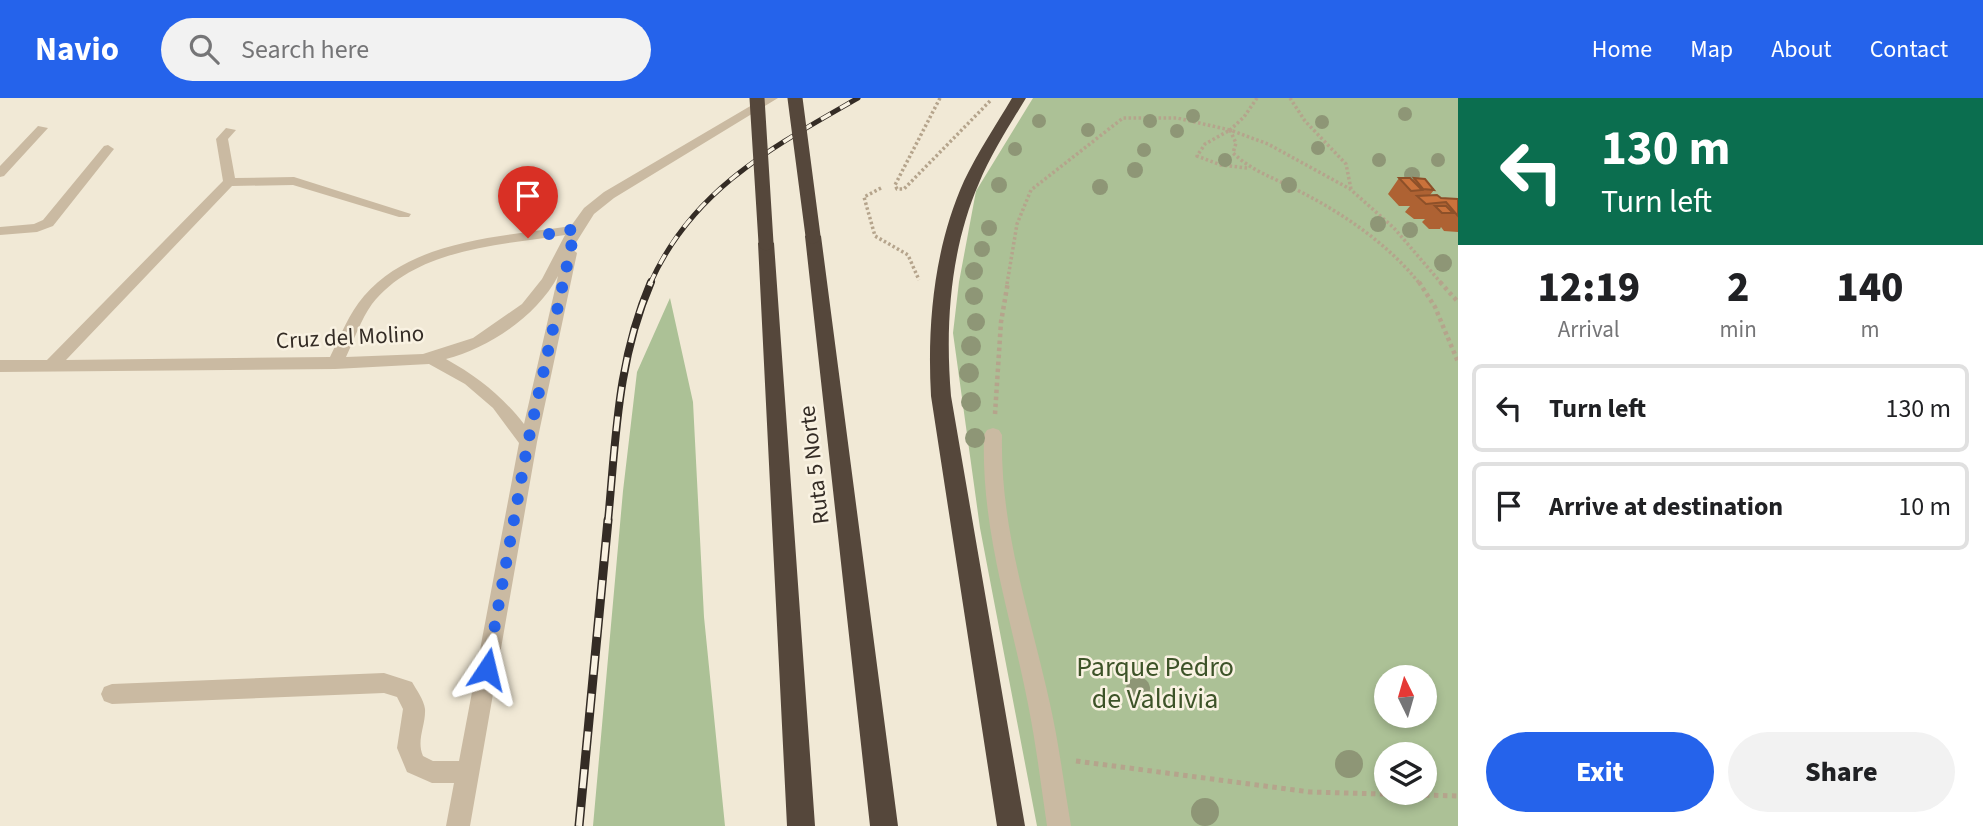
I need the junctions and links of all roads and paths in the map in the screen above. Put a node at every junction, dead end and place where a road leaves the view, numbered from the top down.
1 (757, 98) edge
2 (772, 98) edge
3 (795, 98) edge
4 (940, 98) edge
5 (1257, 98) edge
6 (1290, 98) edge
7 (1019, 99) edge
8 (43, 128) dead end
9 (230, 130) dead end
10 (1230, 130) junction
11 (108, 149) dead end
12 (1247, 168) junction
13 (0, 173) edge
14 (229, 182) junction
15 (881, 188) dead end
16 (1351, 190) junction
17 (404, 214) dead end
18 (575, 229) junction
19 (0, 231) edge
20 (923, 289) dead end
21 (1458, 302) edge
22 (431, 358) junction
23 (1458, 362) edge
24 (335, 363) junction
25 (0, 366) edge
26 (51, 366) junction
27 (993, 435) joint
28 (528, 442) junction
29 (112, 694) dead end
30 (1047, 758) junction
31 (468, 772) junction
32 (1458, 796) edge
33 (458, 826) edge
34 (801, 826) edge
35 (884, 826) edge
36 (1011, 826) edge
37 (1059, 826) edge

1 - 34 highway, Ruta 5 Norte, bridge
2 - 18 street, Cruz del Molino
3 - 35 highway, Ruta 5 Norte, bridge
4 - 7 path
5 - 10 path
6 - 16 path
7 - 36 highway
8 - 13 street
9 - 14 street
10 - 12 path
10 - 12 path
10 - 16 path
10 - 27 path
11 - 19 street
12 - 23 path
14 - 17 street
14 - 26 street
15 - 20 path
16 - 21 path
18 - 22 street, Cruz del Molino
18 - 24 street
18 - 28 street
22 - 24 street, Cruz del Molino
22 - 28 street
24 - 26 street, Cruz del Molino
25 - 26 street, Cruz del Molino
27 - 30 street
28 - 31 street
29 - 31 street
30 - 32 path
30 - 37 street
31 - 33 street

